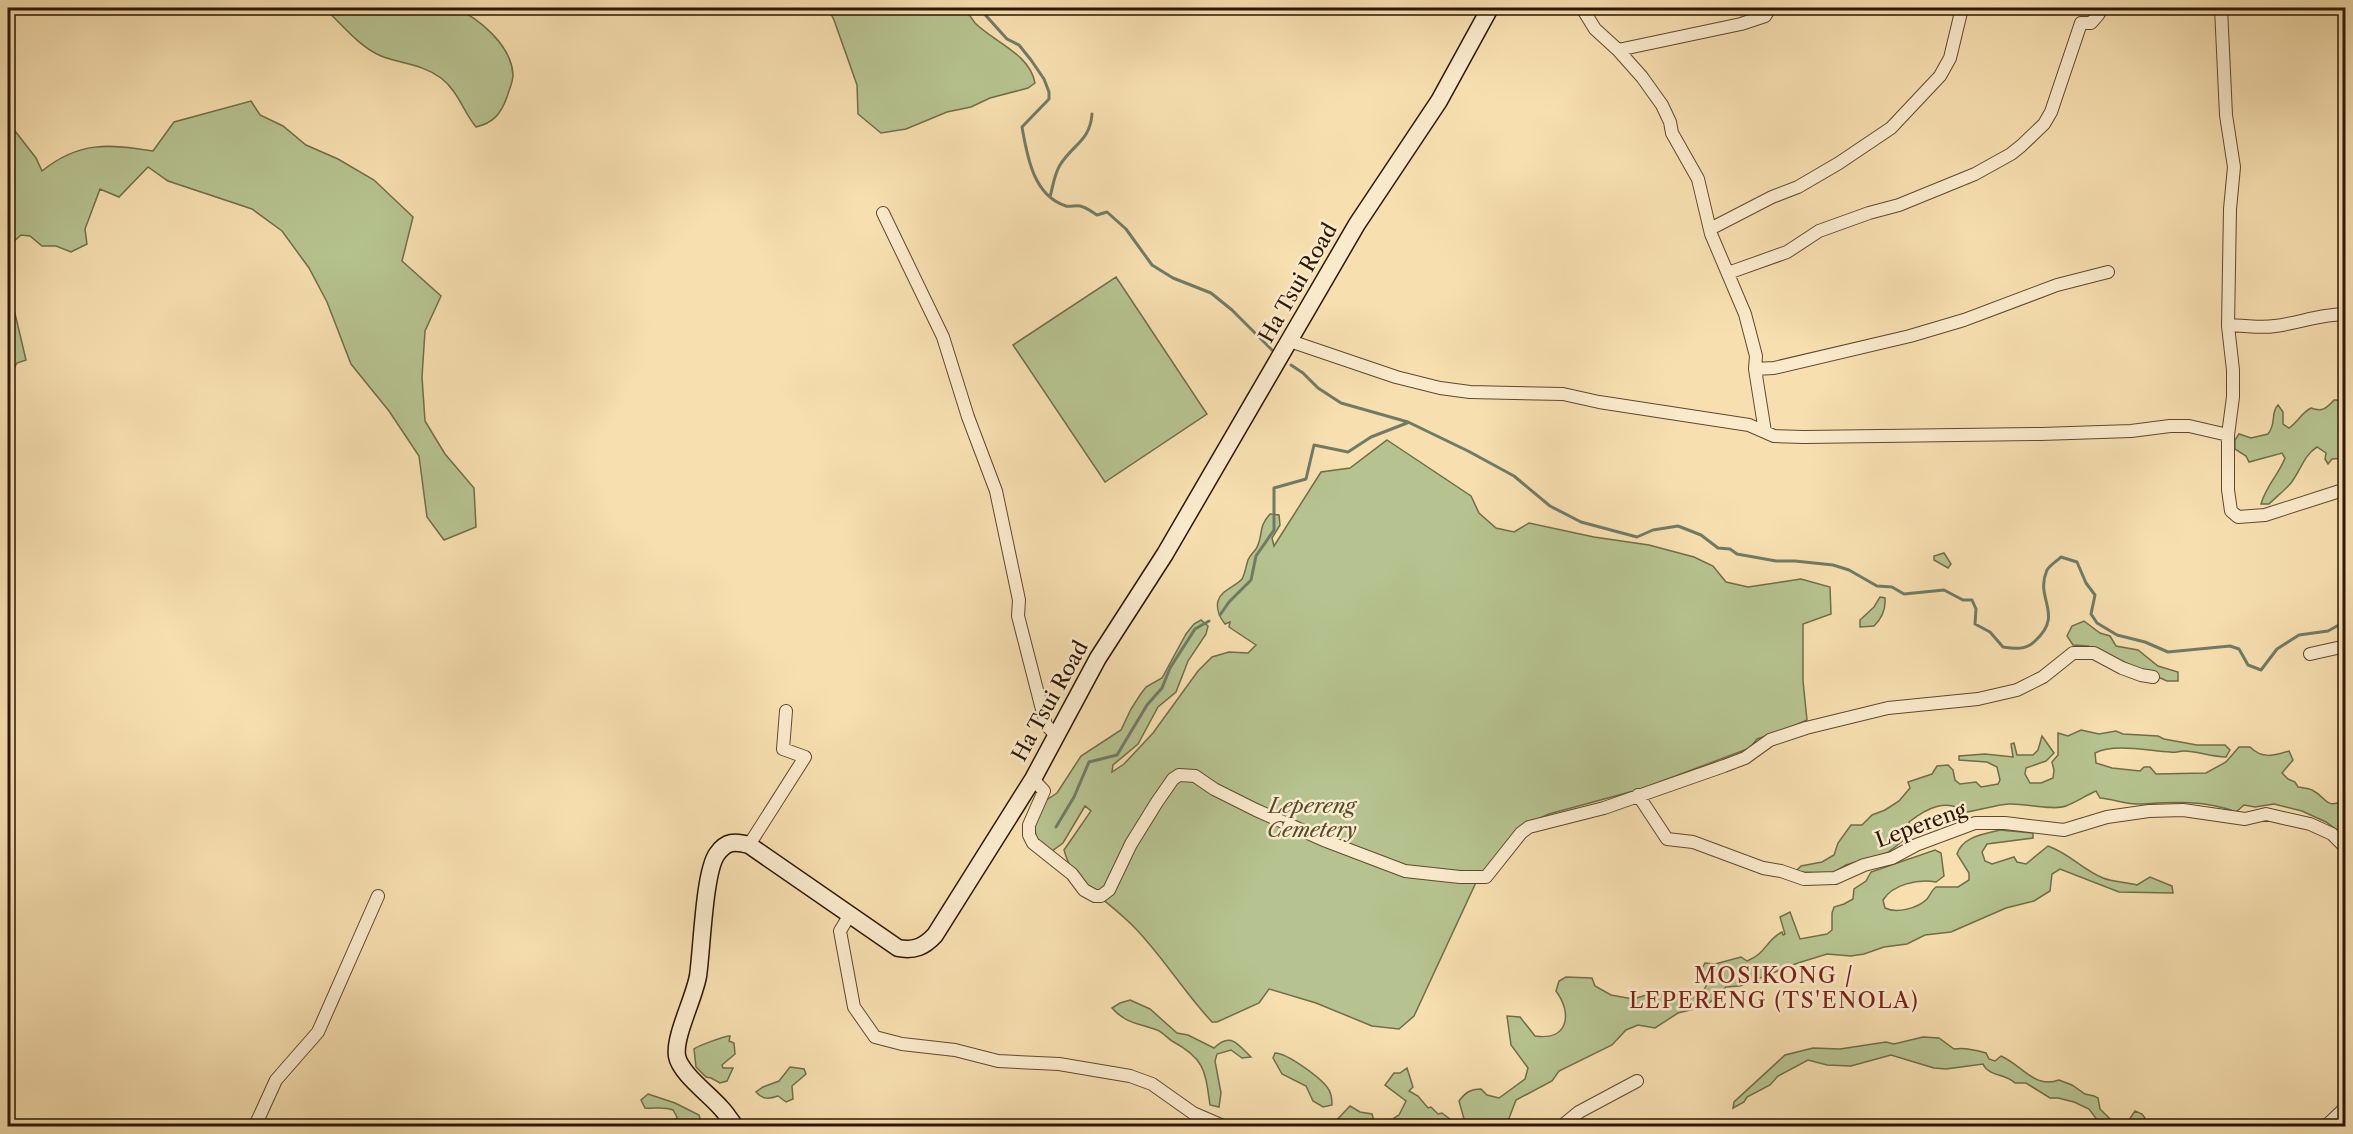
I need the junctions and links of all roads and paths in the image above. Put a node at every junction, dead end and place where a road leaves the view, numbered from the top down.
1 (1490, 8) edge
2 (1582, 8) edge
3 (1770, 8) edge
4 (1962, 8) edge
5 (2102, 8) edge
6 (2221, 8) edge
7 (1618, 50) junction
8 (883, 213) dead end
9 (1710, 229) junction
10 (2109, 272) dead end
11 (1728, 273) junction
12 (2346, 315) edge
13 (2228, 326) junction
14 (1290, 341) junction
15 (1755, 369) junction
16 (1765, 432) junction
17 (2228, 435) junction
18 (2346, 489) edge
19 (2346, 646) edge
20 (2310, 654) dead end
21 (2153, 677) dead end
22 (786, 711) dead end
23 (1056, 735) junction
24 (1033, 779) junction
25 (1638, 795) junction
26 (749, 845) junction
27 (2346, 848) edge
28 (378, 896) dead end
29 (849, 916) junction
30 (1637, 1081) dead end
31 (2346, 1107) edge
32 (255, 1126) edge
33 (735, 1126) edge
34 (1223, 1126) edge
35 (1562, 1126) edge
36 (2326, 1126) edge

1 - 14 street, Ha Tsui Road
2 - 7 street
3 - 7 street
4 - 9 street
5 - 11 street
6 - 13 street
7 - 9 street
8 - 23 street
9 - 11 street
10 - 15 street
11 - 15 street
12 - 13 street
13 - 17 street
14 - 16 street
14 - 23 street, Ha Tsui Road
15 - 16 street
16 - 17 street
17 - 18 street
19 - 20 street
21 - 25 street
22 - 26 street
23 - 24 street, Ha Tsui Road
24 - 25 street
24 - 29 street, Ha Tsui Road
25 - 27 street, Lepereng
26 - 29 street, Ha Tsui Road
26 - 33 street
28 - 32 street
29 - 34 street
30 - 35 street
31 - 36 street

